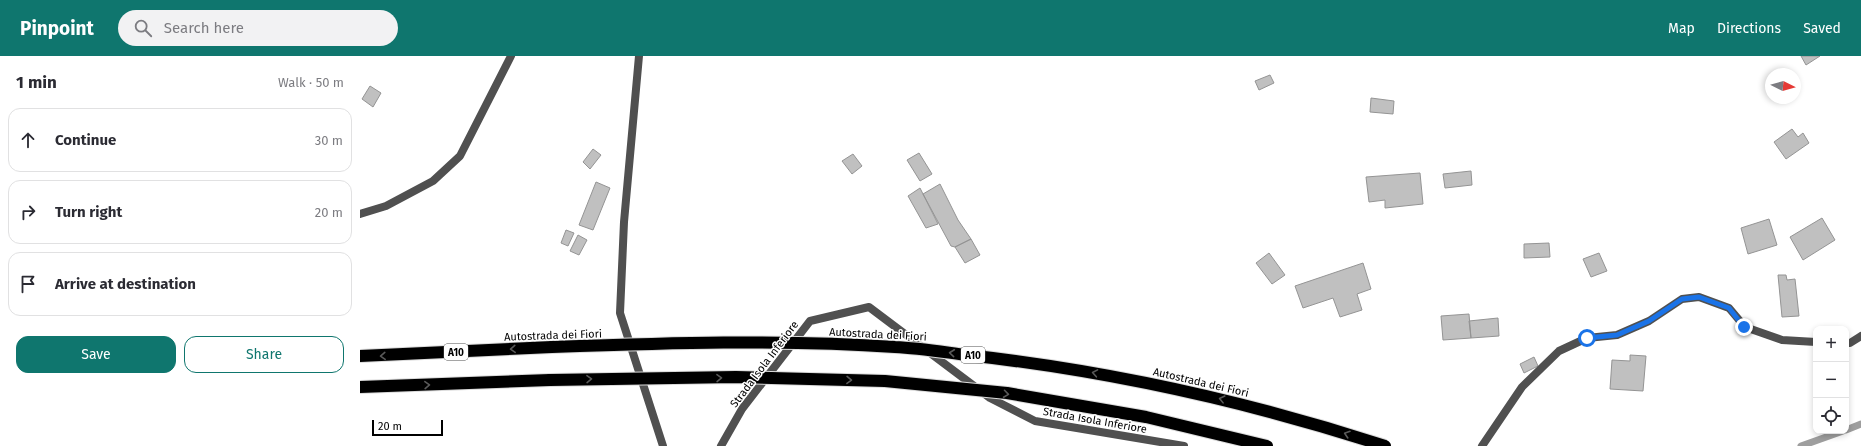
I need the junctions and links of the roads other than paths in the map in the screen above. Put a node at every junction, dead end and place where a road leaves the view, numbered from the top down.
1 (511, 56) edge
2 (639, 56) edge
3 (360, 214) edge
4 (1861, 336) edge
5 (1813, 342) edge
6 (1849, 343) edge
7 (360, 356) edge
8 (360, 387) edge
9 (663, 446) edge
10 (722, 446) edge
11 (1184, 446) edge
12 (1267, 446) edge
13 (1384, 446) edge
14 (1482, 446) edge

1 - 3 street
2 - 9 street
4 - 6 street
5 - 14 street
13 -> 7 highway, Autostrada dei Fiori / A10, bridge
8 -> 12 highway, bridge
10 - 11 street, Strada Isola Inferiore

